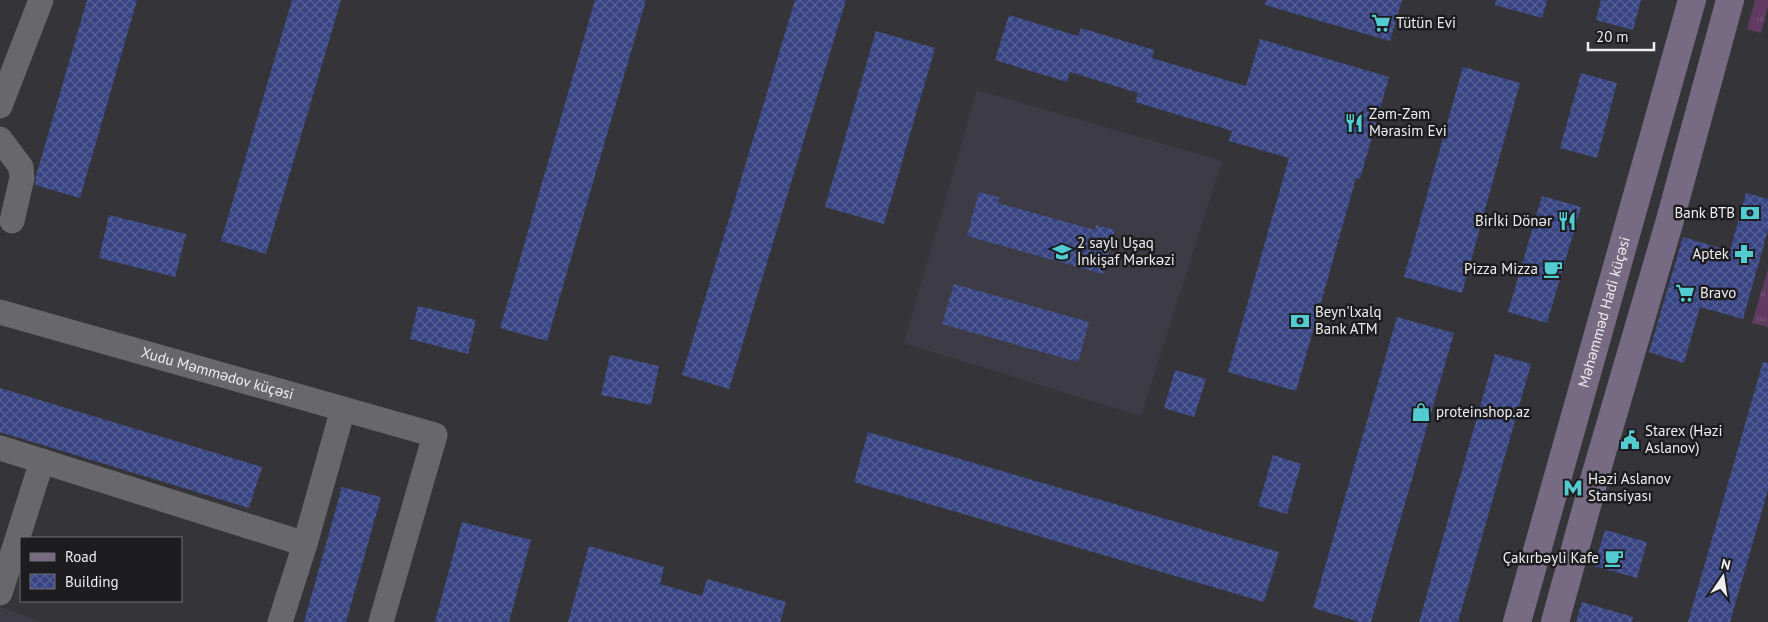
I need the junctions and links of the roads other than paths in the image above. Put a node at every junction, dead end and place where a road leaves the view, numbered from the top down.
1 (41, 0) edge
2 (1692, 0) edge
3 (1730, 0) edge
4 (0, 106) edge
5 (0, 139) edge
6 (12, 221) dead end
7 (0, 312) edge
8 (343, 409) junction
9 (0, 448) edge
10 (42, 461) junction
11 (1562, 463) junction
12 (1596, 473) junction
13 (305, 544) junction
14 (0, 593) edge
15 (280, 622) edge
16 (381, 622) edge
17 (1517, 622) edge
18 (1555, 622) edge

1 - 4 street
2 - 11 street, Məhəmməd Hadi küçəsi
3 - 12 street
5 - 6 street
7 - 8 street, Xudu Məmmədov küçəsi
8 - 13 street
8 - 16 street, Xudu Məmmədov küçəsi
9 - 10 street
10 - 13 street
10 - 14 street
11 - 12 street
11 - 17 street, Məhəmməd Hadi küçəsi
12 - 18 street
13 - 15 street

